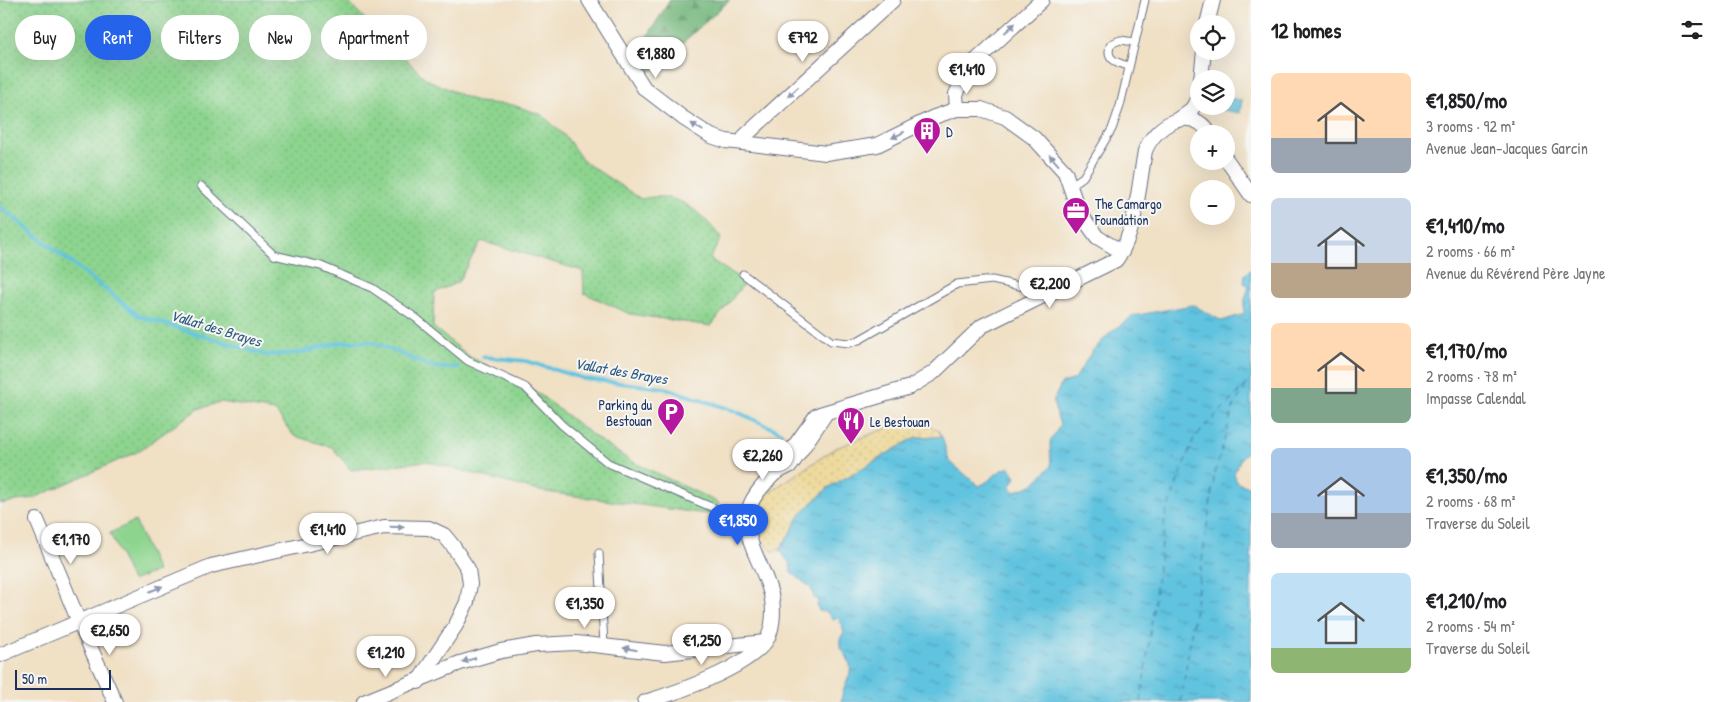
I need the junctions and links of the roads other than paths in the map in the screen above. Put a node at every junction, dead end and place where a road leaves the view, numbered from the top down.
1 (589, 0) edge
2 (893, 0) edge
3 (1042, 0) edge
4 (1145, 0) edge
5 (1213, 0) edge
6 (1209, 15) edge
7 (1135, 42) junction
8 (1129, 66) junction
9 (957, 109) junction
10 (1190, 110) edge
11 (1177, 120) junction
12 (1199, 125) edge
13 (743, 143) junction
14 (1234, 170) edge
15 (201, 186) dead end
16 (1070, 186) junction
17 (1251, 195) edge
18 (1122, 252) junction
19 (743, 274) dead end
20 (1049, 294) junction
21 (748, 515) junction
22 (38, 520) dead end
23 (599, 553) dead end
24 (79, 622) junction
25 (765, 642) junction
26 (604, 645) junction
27 (0, 655) edge
28 (418, 682) junction
29 (115, 702) edge
30 (364, 702) edge
31 (645, 702) edge

13 -> 1 street
2 -> 13 street
9 -> 3 street
4 - 7 lane
5 - 6 street
7 - 8 lane
7 - 8 lane
8 - 16 lane
9 -> 13 street
16 -> 9 street
10 - 11 street
11 - 12 street
11 - 18 street
14 - 17 street
15 - 21 lane
16 - 18 street
18 - 20 street
19 - 20 lane
20 - 21 street
21 - 25 street
22 - 24 street
23 - 26 lane
24 - 27 street
24 -> 28 street
24 - 29 street
25 -> 26 street
25 - 31 street
26 -> 28 street
28 - 30 street

